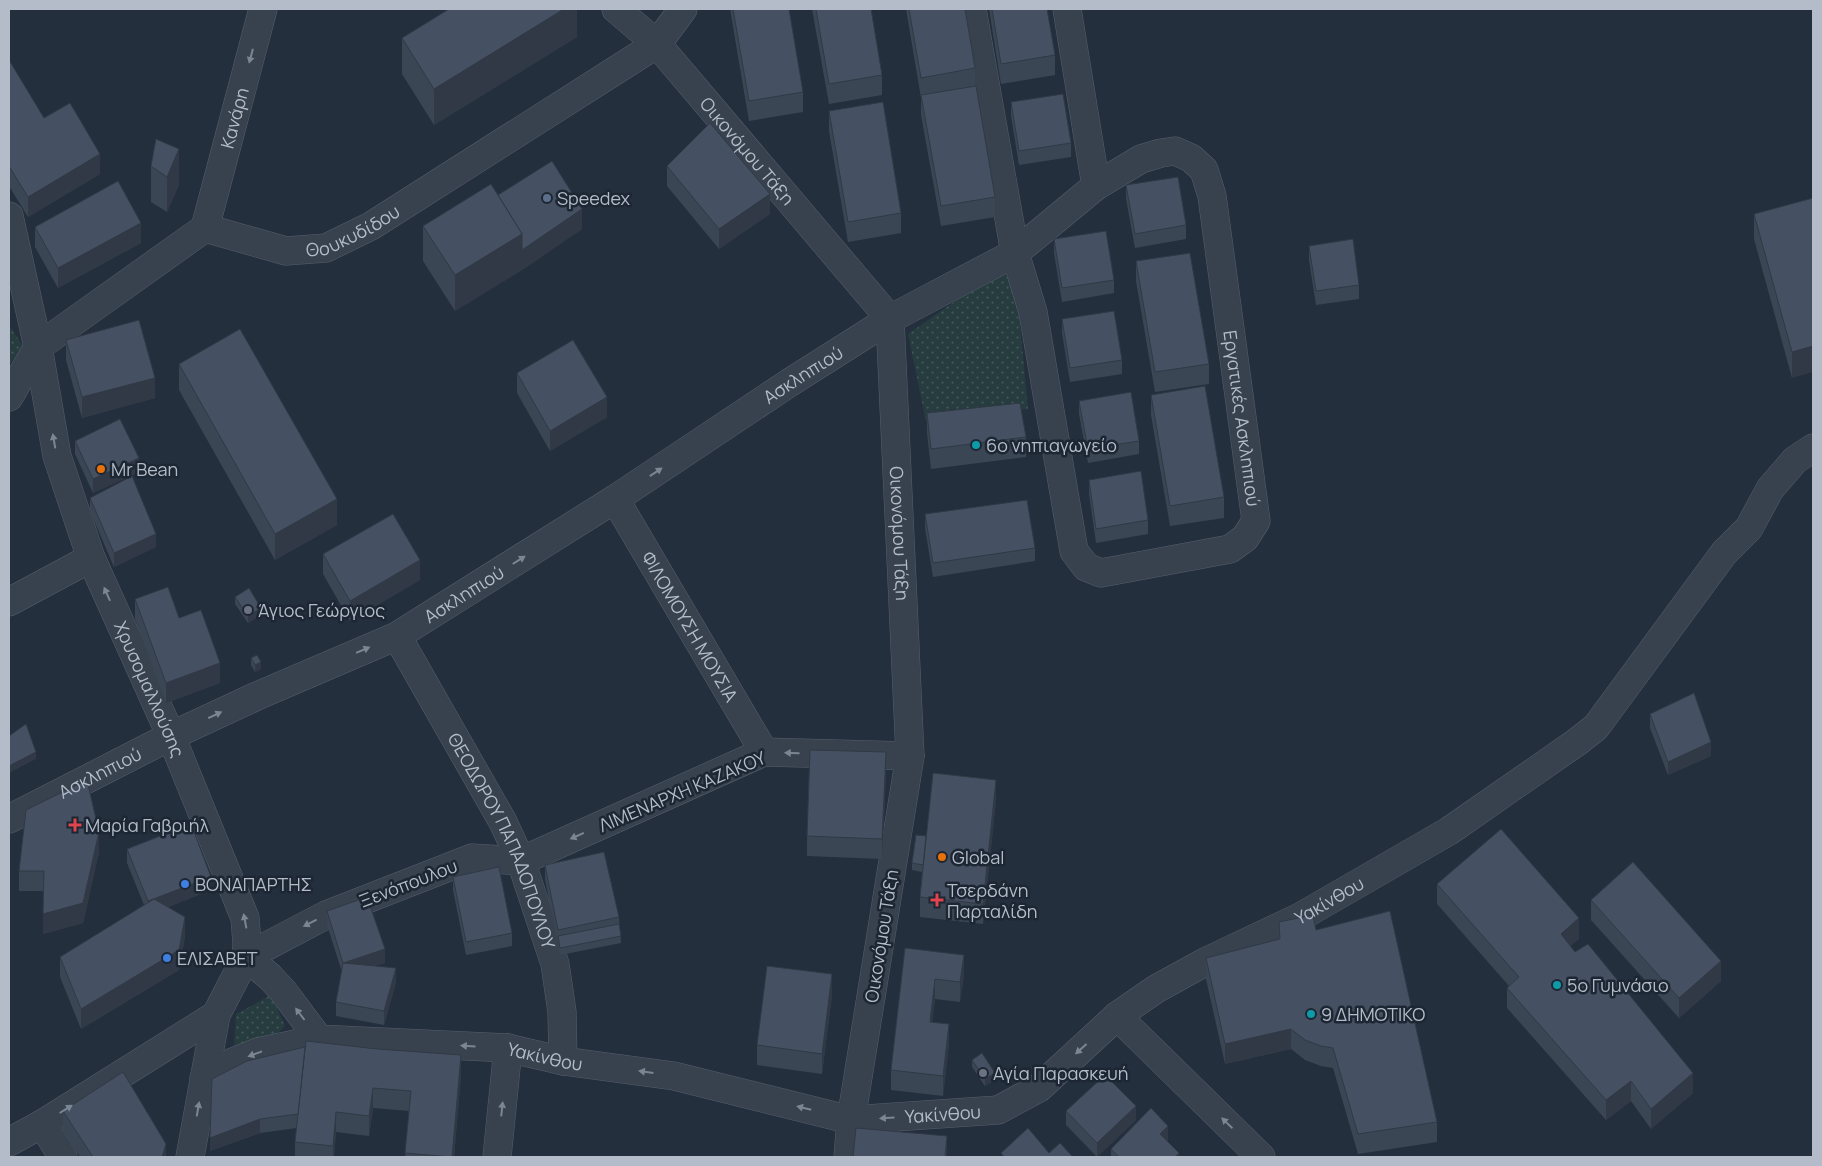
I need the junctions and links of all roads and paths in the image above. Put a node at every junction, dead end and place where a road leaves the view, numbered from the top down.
1 (263, 9) edge
2 (616, 9) edge
3 (683, 9) edge
4 (972, 9) edge
5 (1067, 9) edge
6 (657, 44) junction
7 (1096, 186) junction
8 (9, 216) edge
9 (205, 228) junction
10 (1015, 253) junction
11 (890, 319) junction
12 (38, 347) junction
13 (9, 397) edge
14 (1813, 448) edge
15 (616, 499) junction
16 (91, 558) junction
17 (9, 602) edge
18 (397, 636) junction
19 (170, 736) junction
20 (764, 752) junction
21 (910, 756) junction
22 (9, 819) edge
23 (521, 861) junction
24 (246, 957) junction
25 (216, 1015) junction
26 (1118, 1016) junction
27 (319, 1039) junction
28 (508, 1048) junction
29 (563, 1061) junction
30 (204, 1078) junction
31 (851, 1120) junction
32 (42, 1124) junction
33 (9, 1142) edge
34 (63, 1157) edge
35 (190, 1157) edge
36 (497, 1157) edge
37 (848, 1157) edge
38 (1261, 1157) edge

1 -> 9 street, Κανάρη
2 - 6 street, Οικονόμου Τάξη
3 - 6 street
4 - 10 street, Εργατικές Ασκληπιού
5 - 7 street
6 - 9 street, Θουκυδίδου
6 - 11 street, Οικονόμου Τάξη
7 - 10 street, Εργατικές Ασκληπιού
7 - 10 street, Εργατικές Ασκληπιού
8 - 12 street, Χρυσομαλλούσης
9 - 12 street
10 - 11 street, Εργατικές Ασκληπιού
15 -> 11 street, Ασκληπιού
11 - 21 street, Οικονόμου Τάξη
12 - 13 street
16 -> 12 street, Χρυσομαλλούσης
14 - 26 street, Υακίνθου
18 -> 15 street, Ασκληπιού
15 - 20 street, ΦΙΛΟΜΟΥΣΗ ΜΟΥΣΙΑ
16 - 17 street
19 -> 16 street, Χρυσομαλλούσης
19 -> 18 street, Ασκληπιού
18 - 23 street, ΘΕΟΔΩΡΟΥ ΠΑΠΑΔΟΠΟΥΛΟΥ
19 - 22 street, Ασκληπιού
24 -> 19 street, Χρυσομαλλούσης
21 -> 20 street, ΛΙΜΕΝΑΡΧΗ ΚΑΖΑΚΟΥ
20 -> 23 street, ΛΙΜΕΝΑΡΧΗ ΚΑΖΑΚΟΥ
21 - 31 street, Οικονόμου Τάξη
23 -> 24 street, Ξενόπουλου
23 - 29 street, ΘΕΟΔΩΡΟΥ ΠΑΠΑΔΟΠΟΥΛΟΥ
24 - 25 street, Χρυσομαλλούσης
27 -> 24 street
25 - 30 street, Χρυσομαλλούσης
32 -> 25 street
26 -> 31 street, Υακίνθου
38 -> 26 street
28 -> 27 street, Υακίνθου
27 -> 30 street, Υακίνθου
28 - 29 street, Υακίνθου
36 -> 28 street
31 -> 29 street, Υακίνθου
35 -> 30 street, Χρυσομαλλούσης
31 - 37 street, Οικονόμου Τάξη
32 - 33 street
32 - 34 street

